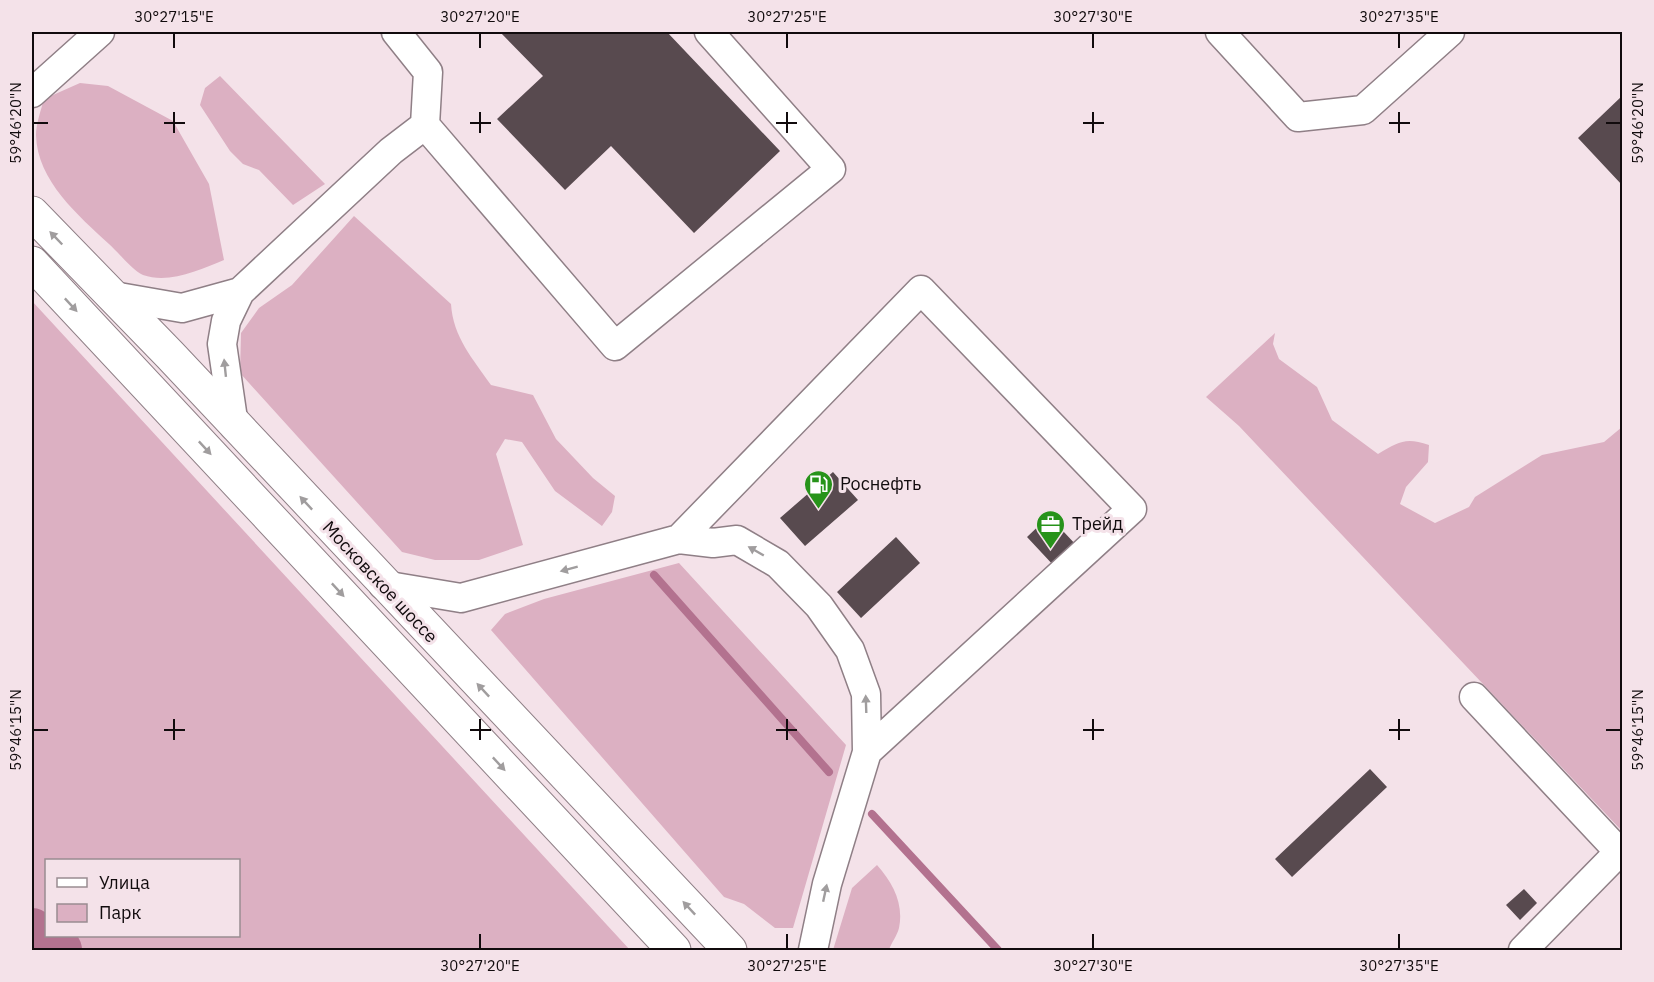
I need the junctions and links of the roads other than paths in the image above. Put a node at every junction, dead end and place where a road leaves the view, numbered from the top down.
1 (100, 32) edge
2 (396, 32) edge
3 (709, 32) edge
4 (1220, 32) edge
5 (1450, 32) edge
6 (32, 93) edge
7 (425, 125) junction
8 (32, 213) edge
9 (32, 263) edge
10 (240, 292) junction
11 (113, 296) junction
12 (234, 426) junction
13 (679, 539) junction
14 (383, 585) junction
15 (1474, 697) dead end
16 (867, 752) junction
17 (1621, 854) edge
18 (674, 951) edge
19 (730, 951) edge
20 (813, 951) edge
21 (1523, 951) edge

1 - 6 street
2 - 7 street
3 - 7 street
4 - 5 street
7 - 10 street
11 -> 8 highway, Московское шоссе
9 -> 18 highway, Московское шоссе
10 - 11 street
12 -> 10 street
11 - 12 highway, Московское шоссе
14 -> 12 highway, Московское шоссе
13 -> 14 street
16 -> 13 street
13 - 16 street
19 -> 14 highway, Московское шоссе
15 - 17 street
20 -> 16 street
17 - 21 street

